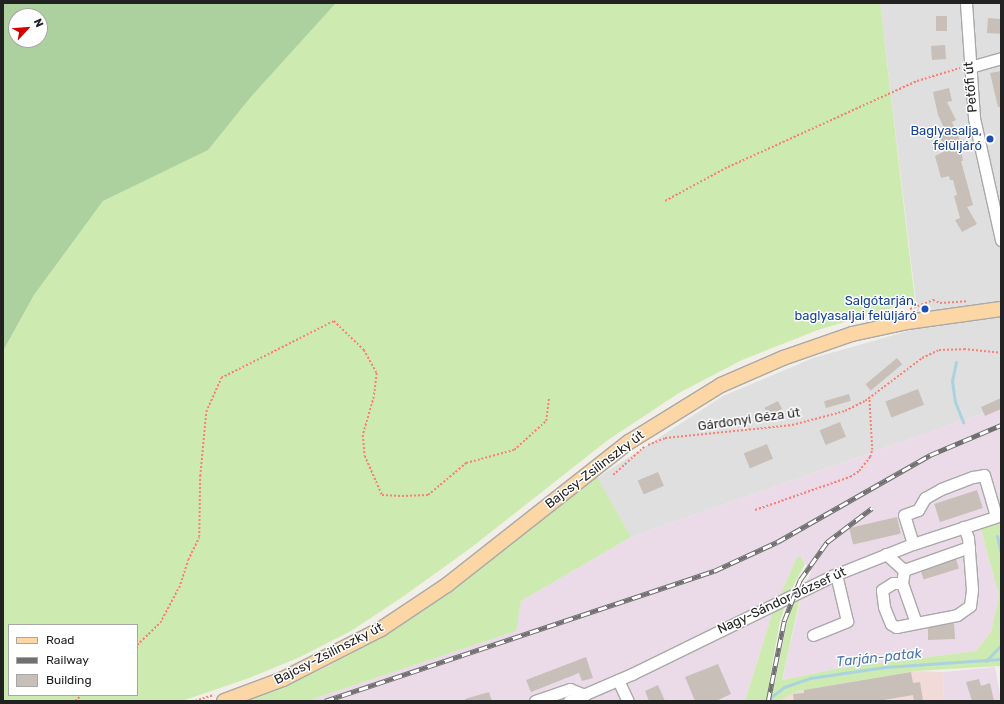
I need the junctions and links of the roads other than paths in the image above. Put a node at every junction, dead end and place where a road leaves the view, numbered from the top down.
1 (966, 3) edge
2 (1001, 58) edge
3 (970, 67) junction
4 (1001, 240) edge
5 (999, 309) edge
6 (999, 516) edge
7 (964, 527) junction
8 (913, 544) junction
9 (968, 547) junction
10 (886, 554) junction
11 (904, 570) junction
12 (836, 574) junction
13 (902, 583) junction
14 (916, 623) junction
15 (813, 635) dead end
16 (618, 680) junction
17 (585, 695) junction
18 (224, 701) edge
19 (535, 701) edge
20 (569, 701) edge
21 (628, 701) edge

1 - 3 street, Petőfi út
2 - 3 street
3 - 4 street, Petőfi út
5 - 18 main road, Bajcsy-Zsilinszky út
6 - 7 street, Nagy-Sándor József út
6 - 8 street
7 - 8 street, Nagy-Sándor József út
7 - 9 street
8 - 10 street, Nagy-Sándor József út
9 - 11 street
9 - 14 street
10 - 11 street
10 - 12 street, Nagy-Sándor József út
11 - 13 street
12 - 15 street
12 - 16 street, Nagy-Sándor József út
13 - 14 street
13 - 14 street
16 - 17 street, Nagy-Sándor József út
16 - 21 street
17 - 19 street
17 - 20 street, Nagy-Sándor József út

